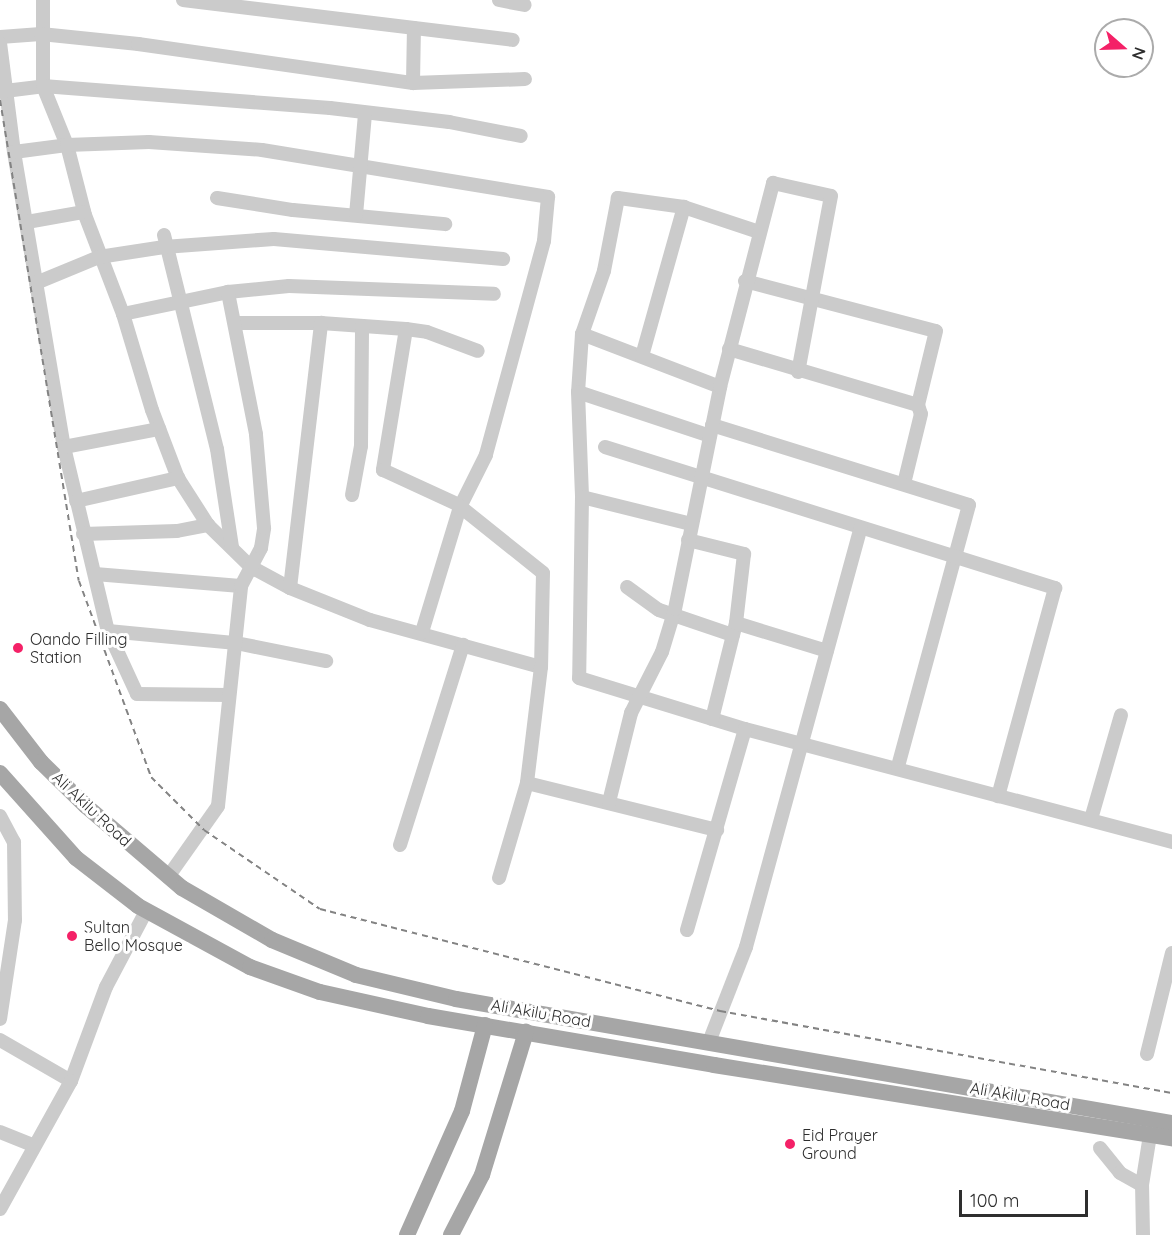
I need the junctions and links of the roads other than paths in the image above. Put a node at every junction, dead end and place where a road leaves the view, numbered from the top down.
1 (43, 0) edge
2 (183, 0) edge
3 (498, 0) edge
4 (525, 5) dead end
5 (414, 28) junction
6 (41, 34) junction
7 (0, 37) edge
8 (513, 40) dead end
9 (0, 43) edge
10 (525, 79) dead end
11 (413, 83) junction
12 (43, 86) junction
13 (5, 92) junction
14 (365, 114) junction
15 (521, 136) dead end
16 (67, 145) junction
17 (14, 152) junction
18 (361, 165) junction
19 (217, 198) dead end
20 (684, 207) junction
21 (84, 212) junction
22 (356, 215) junction
23 (27, 222) junction
24 (445, 224) dead end
25 (759, 232) junction
26 (164, 241) junction
27 (99, 256) junction
28 (503, 259) dead end
29 (745, 281) junction
30 (36, 283) junction
31 (228, 292) junction
32 (494, 294) dead end
33 (813, 298) junction
34 (178, 303) junction
35 (123, 314) junction
36 (235, 323) junction
37 (321, 323) junction
38 (362, 326) junction
39 (406, 329) junction
40 (582, 334) junction
41 (729, 350) junction
42 (478, 351) dead end
43 (642, 356) junction
44 (798, 372) junction
45 (720, 387) junction
46 (578, 392) junction
47 (918, 405) junction
48 (159, 429) junction
49 (711, 430) junction
50 (64, 447) junction
51 (605, 447) dead end
52 (701, 474) junction
53 (178, 478) junction
54 (904, 484) junction
55 (352, 495) dead end
56 (582, 497) junction
57 (76, 501) junction
58 (460, 507) junction
59 (691, 524) junction
60 (208, 525) junction
61 (861, 528) junction
62 (83, 534) junction
63 (688, 540) junction
64 (232, 547) junction
65 (956, 556) junction
66 (251, 567) junction
67 (95, 574) junction
68 (241, 586) junction
69 (627, 587) dead end
70 (290, 588) junction
71 (673, 614) junction
72 (735, 629) junction
73 (108, 631) junction
74 (422, 632) junction
75 (236, 643) junction
76 (462, 645) junction
77 (827, 651) junction
78 (326, 661) dead end
79 (541, 668) junction
80 (229, 695) junction
81 (639, 696) junction
82 (0, 709) edge
83 (1121, 715) dead end
84 (712, 719) junction
85 (745, 729) junction
86 (801, 743) junction
87 (898, 767) junction
88 (0, 773) edge
89 (527, 783) junction
90 (998, 796) junction
91 (609, 802) junction
92 (0, 816) edge
93 (1091, 819) junction
94 (717, 830) junction
95 (1172, 842) edge
96 (400, 845) dead end
97 (168, 877) junction
98 (0, 878) edge
99 (499, 878) dead end
100 (15, 881) junction
101 (146, 911) junction
102 (687, 930) dead end
103 (1172, 953) edge
104 (3, 977) edge
105 (0, 1019) edge
106 (485, 1025) junction
107 (526, 1032) junction
108 (0, 1040) edge
109 (709, 1042) junction
110 (1147, 1054) dead end
111 (71, 1081) junction
112 (1172, 1123) edge
113 (0, 1132) edge
114 (1150, 1135) junction
115 (1172, 1138) edge
116 (34, 1146) junction
117 (1100, 1148) dead end
118 (1142, 1185) junction
119 (0, 1209) edge
120 (407, 1235) edge
121 (451, 1235) edge
122 (1143, 1235) edge

1 - 6 street
2 - 5 street
3 - 4 street
5 - 8 street
5 - 11 street
6 - 7 street
6 - 11 street
6 - 12 street
9 - 13 street
10 - 11 street
12 - 13 street
12 - 14 street
12 - 16 street
13 - 17 street
14 - 15 street
14 - 18 street
16 - 17 street
16 - 18 street
16 - 21 street
17 - 23 street
18 - 22 street
18 - 58 street
19 - 22 street
20 - 25 street
20 - 40 street
20 - 43 street
21 - 23 street
21 - 27 street
22 - 24 street
23 - 30 street
25 - 29 street
25 - 33 street
26 - 27 street
26 - 28 street
26 - 34 street
27 - 30 street
27 - 35 street
29 - 33 street
29 - 41 street
30 - 50 street
31 - 32 street
31 - 34 street
31 - 36 street
33 - 44 street
33 - 47 street
34 - 35 street
34 - 64 street
35 - 48 street
36 - 37 street
36 - 66 street
37 - 38 street
37 - 70 street
38 - 39 street
38 - 55 street
39 - 42 street
39 - 58 street
40 - 43 street
40 - 46 street
41 - 44 street
41 - 45 street
43 - 45 street
44 - 47 street
45 - 49 street
46 - 49 street
46 - 56 street
47 - 54 street
48 - 50 street
48 - 53 street
49 - 52 street
49 - 54 street
50 - 57 street
51 - 52 street
52 - 59 street
52 - 61 street
53 - 57 street
53 - 60 street
54 - 65 street
56 - 59 street
56 - 81 street
57 - 62 street
58 - 74 street
58 - 79 street
59 - 63 street
60 - 62 street
60 - 64 street
61 - 65 street
61 - 77 street
62 - 67 street
63 - 71 street
63 - 72 street
64 - 66 street
65 - 87 street
65 - 90 street
66 - 68 street
66 - 70 street
67 - 68 street
67 - 73 street
68 - 75 street
69 - 71 street
70 - 74 street
71 - 72 street
71 - 81 street
72 - 77 street
72 - 84 street
73 - 75 street
73 - 80 street
74 - 76 street
75 - 78 street
75 - 80 street
76 - 79 street
76 - 96 street
77 - 86 street
79 - 89 street
80 - 97 street
81 - 84 street
81 - 91 street
82 - 97 main road, Ali Akilu Road
83 - 93 street
84 - 85 street
85 - 86 street
85 - 94 street
86 - 87 street
86 - 109 street
87 - 90 street
88 - 101 main road, Ali Akilu Road
89 - 91 street
89 - 99 street
90 - 93 street
91 - 94 street
92 - 100 street
93 - 95 street
94 - 102 street
97 - 109 main road, Ali Akilu Road
98 - 100 street
100 - 104 street
101 - 106 main road, Ali Akilu Road
101 - 111 street
103 - 110 street
104 - 105 street
106 - 107 main road, Ali Akilu Road
106 - 120 main road
107 - 114 main road, Ali Akilu Road
107 - 121 main road
108 - 111 street
109 - 112 main road, Ali Akilu Road
111 - 116 street
113 - 116 street
114 - 115 main road, Ali Akilu Road
114 - 118 street
116 - 119 street
117 - 118 street
118 - 122 street

